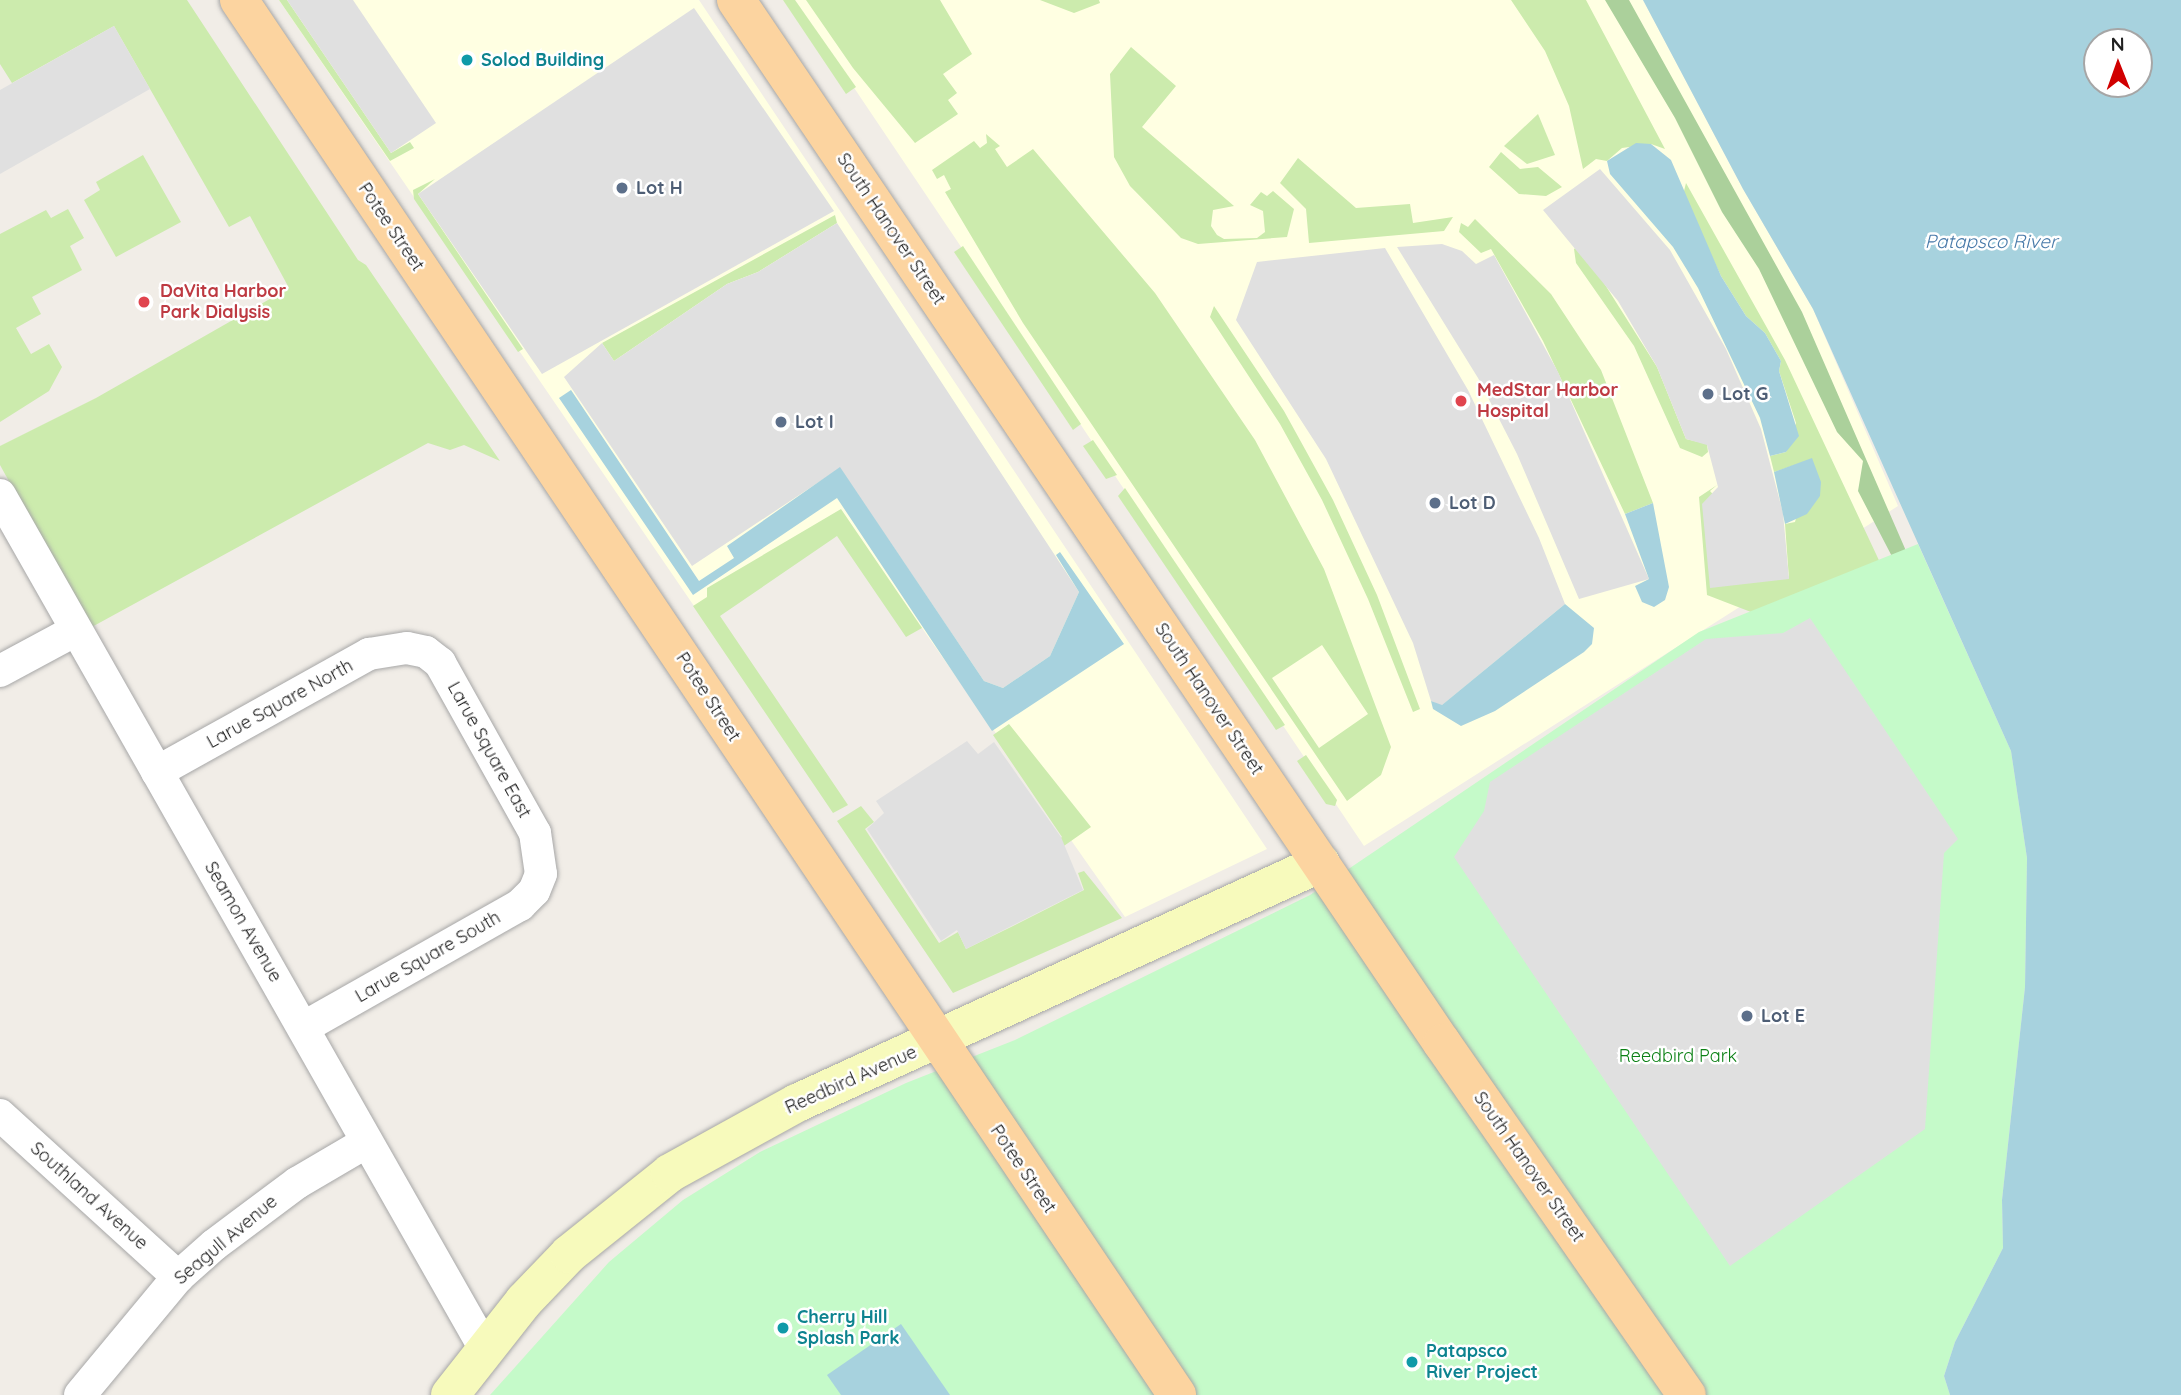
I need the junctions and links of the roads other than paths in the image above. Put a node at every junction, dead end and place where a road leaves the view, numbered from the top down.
1 (239, 0) edge
2 (736, 0) edge
3 (0, 495) edge
4 (76, 629) junction
5 (407, 648) joint
6 (0, 671) edge
7 (157, 772) junction
8 (1321, 863) junction
9 (541, 874) joint
10 (303, 1028) junction
11 (936, 1041) junction
12 (0, 1115) edge
13 (367, 1142) junction
14 (178, 1277) junction
15 (485, 1349) junction
16 (80, 1395) edge
17 (450, 1395) edge
18 (1177, 1395) edge
19 (1687, 1395) edge

1 - 11 main road, Potee Street
2 - 8 main road, South Hanover Street
3 - 4 street, Seamon Avenue
4 - 6 street
4 - 7 street, Seamon Avenue
5 - 7 street, Larue Square North
5 - 9 street, Larue Square East
7 - 10 street, Seamon Avenue
8 - 11 street, Reedbird Avenue
8 - 19 main road, South Hanover Street
9 - 10 street, Larue Square South
10 - 13 street, Seamon Avenue
11 - 15 street, Reedbird Avenue
11 - 18 main road, Potee Street
12 - 14 street, Southland Avenue
13 - 14 street, Seagull Avenue
13 - 15 street, Seamon Avenue
14 - 16 street, Seagull Avenue
15 - 17 street, Reedbird Avenue

